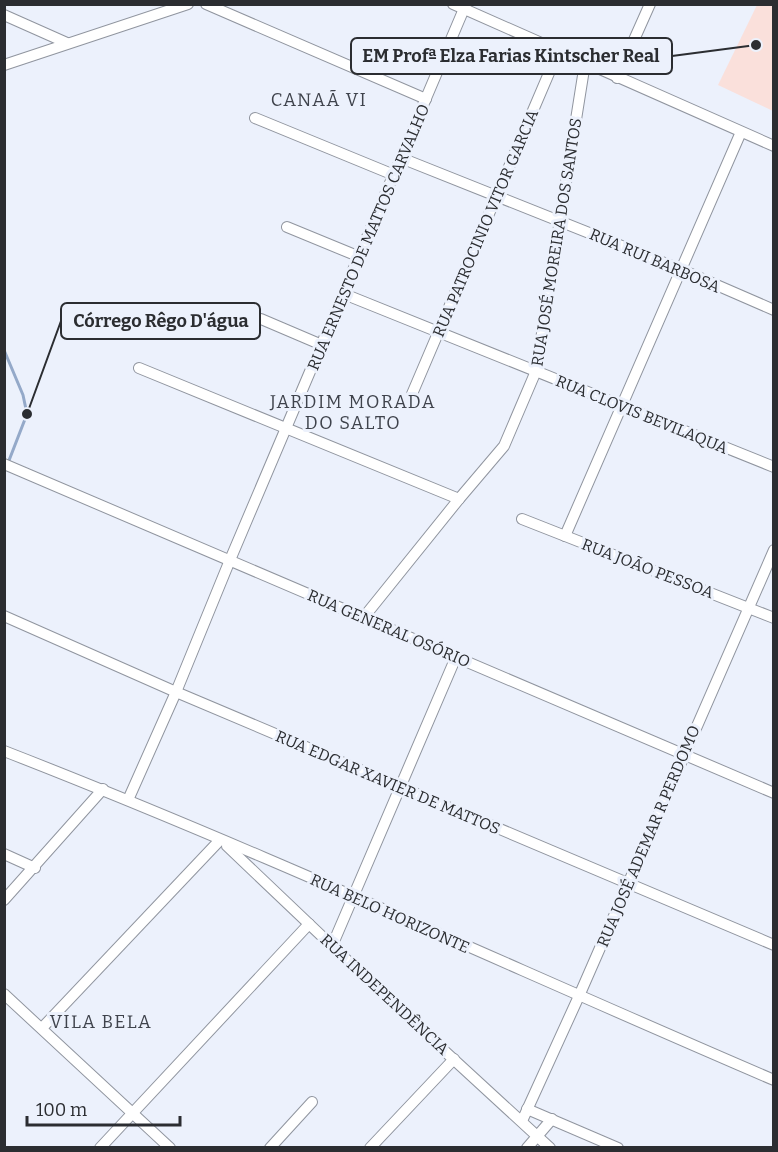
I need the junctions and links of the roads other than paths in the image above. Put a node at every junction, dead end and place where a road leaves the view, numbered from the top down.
1 (188, 4) edge
2 (207, 4) edge
3 (453, 4) edge
4 (650, 4) edge
5 (465, 7) edge
6 (4, 15) edge
7 (68, 43) junction
8 (558, 52) junction
9 (585, 63) junction
10 (4, 64) edge
11 (617, 78) junction
12 (426, 99) junction
13 (255, 118) dead end
14 (741, 132) junction
15 (774, 146) edge
16 (401, 158) junction
17 (394, 175) junction
18 (496, 197) junction
19 (561, 221) junction
20 (287, 227) dead end
21 (360, 256) junction
22 (682, 270) junction
23 (344, 294) junction
24 (774, 310) edge
25 (261, 319) dead end
26 (438, 332) junction
27 (322, 345) junction
28 (139, 368) dead end
29 (536, 371) junction
30 (412, 394) dead end
31 (622, 406) junction
32 (287, 428) junction
33 (4, 464) edge
34 (774, 467) edge
35 (459, 499) junction
36 (522, 519) dead end
37 (565, 536) junction
38 (774, 550) edge
39 (230, 560) junction
40 (748, 608) junction
41 (4, 616) edge
42 (364, 616) junction
43 (774, 618) edge
44 (456, 657) junction
45 (176, 692) junction
46 (4, 751) edge
47 (684, 754) junction
48 (402, 787) junction
49 (103, 789) junction
50 (774, 793) edge
51 (128, 800) junction
52 (220, 840) junction
53 (4, 854) edge
54 (35, 868) junction
55 (628, 884) junction
56 (354, 895) junction
57 (4, 900) edge
58 (309, 924) junction
59 (774, 945) edge
60 (332, 946) junction
61 (4, 994) edge
62 (579, 996) junction
63 (42, 1029) junction
64 (454, 1059) junction
65 (774, 1080) edge
66 (312, 1102) dead end
67 (527, 1109) junction
68 (132, 1113) junction
69 (552, 1119) junction
70 (522, 1121) junction
71 (537, 1136) junction
72 (100, 1148) edge
73 (170, 1148) edge
74 (270, 1148) edge
75 (370, 1148) edge
76 (527, 1148) edge
77 (550, 1148) edge
78 (618, 1148) edge

1 - 7 street
2 - 12 street
3 - 5 street
4 - 11 street
5 - 8 street
5 - 12 street, RUA ERNESTO DE MATTOS CARVALHO
6 - 7 street
7 - 10 street
8 - 9 street
8 - 18 street, RUA PATROCINIO VITOR GARCIA
9 - 11 street
9 - 19 street, RUA JOSÉ MOREIRA DOS SANTOS
11 - 14 street
12 - 16 street, RUA ERNESTO DE MATTOS CARVALHO
13 - 17 street
14 - 15 street
14 - 22 street
16 - 17 street, RUA ERNESTO DE MATTOS CARVALHO
16 - 18 street, RUA RUI BARBOSA
17 - 21 street, RUA ERNESTO DE MATTOS CARVALHO
18 - 19 street, RUA RUI BARBOSA
18 - 26 street, RUA PATROCINIO VITOR GARCIA
19 - 22 street, RUA RUI BARBOSA
19 - 29 street, RUA JOSÉ MOREIRA DOS SANTOS
20 - 21 street
21 - 23 street, RUA ERNESTO DE MATTOS CARVALHO
22 - 24 street, RUA RUI BARBOSA
22 - 31 street
23 - 26 street, RUA CLOVIS BEVILAQUA
23 - 27 street, RUA ERNESTO DE MATTOS CARVALHO
25 - 27 street
26 - 29 street, RUA CLOVIS BEVILAQUA
26 - 30 street, RUA PATROCINIO VITOR GARCIA
27 - 32 street, RUA ERNESTO DE MATTOS CARVALHO
28 - 32 street
29 - 31 street, RUA CLOVIS BEVILAQUA
29 - 35 street, RUA JOSÉ MOREIRA DOS SANTOS
31 - 34 street, RUA CLOVIS BEVILAQUA
31 - 37 street
32 - 35 street
32 - 39 street, RUA ERNESTO DE MATTOS CARVALHO
33 - 39 street, RUA GENERAL OSÓRIO
35 - 42 street, RUA JOSÉ MOREIRA DOS SANTOS
36 - 37 street, RUA JOÃO PESSOA
37 - 40 street, RUA JOÃO PESSOA
38 - 40 street, RUA JOSÉ ADEMAR R PERDOMO
39 - 42 street, RUA GENERAL OSÓRIO
39 - 45 street, RUA ERNESTO DE MATTOS CARVALHO
40 - 43 street, RUA JOÃO PESSOA
40 - 47 street, RUA JOSÉ ADEMAR R PERDOMO
41 - 45 street, RUA EDGAR XAVIER DE MATTOS
42 - 44 street, RUA GENERAL OSÓRIO
44 - 47 street, RUA GENERAL OSÓRIO
44 - 48 street
45 - 48 street, RUA EDGAR XAVIER DE MATTOS
45 - 51 street, RUA ERNESTO DE MATTOS CARVALHO
46 - 49 street, RUA BELO HORIZONTE
47 - 50 street, RUA GENERAL OSÓRIO
47 - 55 street, RUA JOSÉ ADEMAR R PERDOMO
48 - 55 street, RUA EDGAR XAVIER DE MATTOS
48 - 56 street
49 - 51 street, RUA BELO HORIZONTE
49 - 54 street
51 - 52 street, RUA BELO HORIZONTE
52 - 56 street, RUA BELO HORIZONTE
52 - 58 street, RUA INDEPENDÊNCIA
52 - 63 street
53 - 54 street
54 - 57 street
55 - 59 street, RUA EDGAR XAVIER DE MATTOS
55 - 62 street, RUA JOSÉ ADEMAR R PERDOMO
56 - 60 street
56 - 62 street, RUA BELO HORIZONTE
58 - 60 street, RUA INDEPENDÊNCIA
58 - 68 street
60 - 64 street, RUA INDEPENDÊNCIA
61 - 63 street
62 - 65 street, RUA BELO HORIZONTE
62 - 67 street, RUA JOSÉ ADEMAR R PERDOMO
63 - 68 street
64 - 70 street, RUA INDEPENDÊNCIA
64 - 75 street
66 - 74 street
67 - 69 street
67 - 70 street, RUA JOSÉ ADEMAR R PERDOMO
68 - 72 street
68 - 73 street
69 - 71 street
69 - 78 street
70 - 71 street, RUA INDEPENDÊNCIA
71 - 76 street
71 - 77 street, RUA INDEPENDÊNCIA

